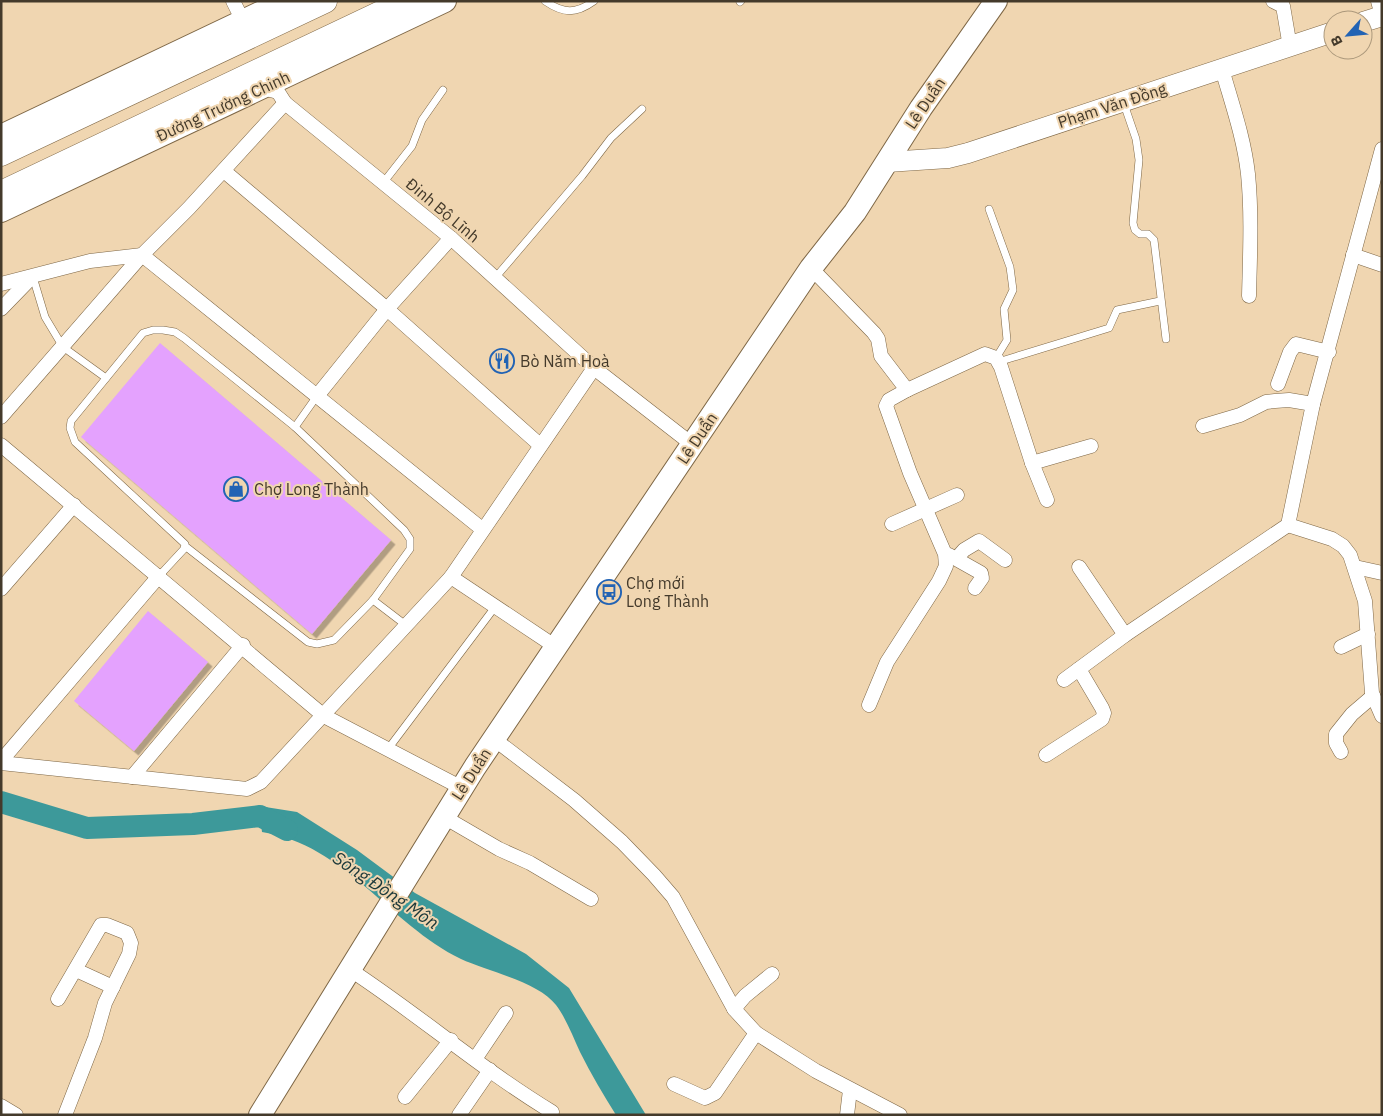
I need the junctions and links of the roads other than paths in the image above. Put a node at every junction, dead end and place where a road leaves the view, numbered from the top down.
1 (233, 1) edge
2 (285, 1) edge
3 (325, 1) edge
4 (406, 1) edge
5 (445, 1) edge
6 (545, 1) edge
7 (594, 1) edge
8 (996, 1) edge
9 (1273, 1) edge
10 (1378, 1) edge
11 (1382, 16) edge
12 (236, 34) junction
13 (1323, 35) edge
14 (1290, 47) junction
15 (1222, 69) junction
16 (259, 80) junction
17 (443, 90) dead end
18 (1123, 101) junction
19 (286, 104) junction
20 (642, 109) dead end
21 (1, 136) edge
22 (1382, 149) edge
23 (1, 154) edge
24 (887, 162) junction
25 (224, 171) junction
26 (383, 183) junction
27 (1, 193) edge
28 (989, 209) dead end
29 (1, 211) edge
30 (450, 238) junction
31 (142, 255) junction
32 (1353, 255) junction
33 (1382, 265) edge
34 (811, 268) junction
35 (32, 276) junction
36 (495, 278) junction
37 (1, 284) edge
38 (1249, 296) dead end
39 (1160, 301) junction
40 (1, 309) edge
41 (387, 309) junction
42 (1166, 339) dead end
43 (63, 347) junction
44 (1329, 352) junction
45 (997, 360) junction
46 (594, 368) junction
47 (106, 378) junction
48 (1278, 384) dead end
49 (907, 390) junction
50 (317, 396) junction
51 (1313, 404) junction
52 (1, 417) edge
53 (1203, 426) dead end
54 (294, 427) junction
55 (1, 445) edge
56 (540, 445) junction
57 (693, 445) junction
58 (1091, 446) dead end
59 (1032, 463) junction
60 (957, 495) dead end
61 (1047, 500) dead end
62 (74, 505) junction
63 (925, 509) junction
64 (892, 524) dead end
65 (1288, 525) junction
66 (482, 529) junction
67 (185, 546) junction
68 (951, 556) junction
69 (1005, 560) dead end
70 (1078, 567) dead end
71 (1355, 567) junction
72 (1382, 573) edge
73 (160, 576) junction
74 (451, 577) junction
75 (975, 588) dead end
76 (1, 589) edge
77 (374, 600) junction
78 (495, 607) junction
79 (407, 626) junction
80 (1368, 634) junction
81 (1125, 635) junction
82 (243, 645) junction
83 (556, 647) junction
84 (1341, 647) dead end
85 (1079, 669) junction
86 (1064, 680) dead end
87 (1372, 696) junction
88 (869, 705) dead end
89 (324, 716) junction
90 (1382, 716) edge
91 (494, 739) junction
92 (388, 749) junction
93 (1340, 752) dead end
94 (1046, 756) dead end
95 (1, 762) edge
96 (132, 777) junction
97 (462, 788) junction
98 (444, 817) junction
99 (591, 899) dead end
100 (375, 928) junction
101 (76, 970) junction
102 (353, 971) junction
103 (772, 974) dead end
104 (113, 987) junction
105 (58, 999) dead end
106 (734, 1009) junction
107 (506, 1013) dead end
108 (756, 1033) junction
109 (451, 1040) junction
110 (475, 1059) junction
111 (490, 1070) junction
112 (674, 1084) dead end
113 (850, 1090) junction
114 (405, 1097) dead end
115 (1, 1106) edge
116 (552, 1112) dead end
117 (16, 1115) edge
118 (65, 1115) edge
119 (249, 1115) edge
120 (260, 1115) edge
121 (272, 1115) edge
122 (459, 1115) edge
123 (847, 1115) edge
124 (900, 1115) edge

1 - 12 street
2 - 12 main road
3 - 12 highway
4 - 16 highway, Đường Trường Chinh
5 - 16 main road, Đường Trường Chinh
6 - 7 lane
8 - 24 main road, Lê Duẩn
9 - 14 street
10 - 11 street
12 - 16 highway
12 - 21 main road
12 - 23 highway
13 - 14 main road, Phạm Văn Đồng
14 - 15 main road, Phạm Văn Đồng
15 - 18 main road, Phạm Văn Đồng
15 - 38 street
16 - 19 street, Đinh Bộ Lĩnh
16 - 27 highway, Đường Trường Chinh
16 - 29 main road, Đường Trường Chinh
17 - 26 lane
18 - 24 main road, Phạm Văn Đồng
18 - 39 lane
19 - 25 street
19 - 26 street, Đinh Bộ Lĩnh
20 - 36 lane
22 - 32 street
24 - 34 main road, Lê Duẩn
25 - 31 street
25 - 41 street
26 - 30 street, Đinh Bộ Lĩnh
28 - 45 lane
30 - 36 street, Đinh Bộ Lĩnh
30 - 41 street
31 - 35 street
31 - 43 street
31 - 50 street
32 - 33 street
32 - 44 street
34 - 49 street
34 - 57 main road, Lê Duẩn
35 - 37 street
35 - 40 street
35 - 43 lane
36 - 46 street, Đinh Bộ Lĩnh
39 - 42 lane
39 - 45 lane
41 - 50 street
41 - 56 street
43 - 47 lane
43 - 52 street
44 - 48 street
44 - 51 street
45 - 49 street
45 - 59 street
46 - 56 street
46 - 57 street, Đinh Bộ Lĩnh
47 - 54 lane
47 - 67 lane
49 - 63 street
50 - 54 lane
50 - 66 street
51 - 53 street
51 - 65 street
54 - 77 lane
55 - 62 street
56 - 66 street
57 - 83 main road, Lê Duẩn
58 - 59 street
59 - 61 street
60 - 63 street
62 - 73 street
62 - 76 street
63 - 64 street
63 - 68 street
65 - 71 street
65 - 81 street
66 - 74 street
67 - 73 lane
67 - 77 lane
68 - 69 street
68 - 75 street
68 - 88 street
70 - 81 street
71 - 72 street
71 - 80 street
73 - 82 street
73 - 95 street
74 - 78 street
74 - 79 street
77 - 79 lane
78 - 83 street
78 - 92 lane
79 - 89 street
80 - 84 street
80 - 87 street
81 - 85 street
82 - 89 street
82 - 96 street
83 - 91 main road, Lê Duẩn
85 - 86 street
85 - 94 street
87 - 90 street
87 - 93 street
89 - 92 street
89 - 96 street
91 - 97 main road, Lê Duẩn
91 - 106 street
92 - 97 street
95 - 96 street
97 - 98 main road, Lê Duẩn
98 - 99 street
98 - 100 main road, Lê Duẩn
100 - 102 main road
100 - 119 street
101 - 104 street
101 - 104 street
101 - 105 street
102 - 109 street
102 - 120 main road
102 - 121 street
103 - 106 street
104 - 118 street
106 - 108 street
107 - 110 street
108 - 112 street
108 - 113 street
109 - 110 street
109 - 114 street
110 - 111 street
111 - 116 street
111 - 122 street
113 - 123 street
113 - 124 street
115 - 117 street

